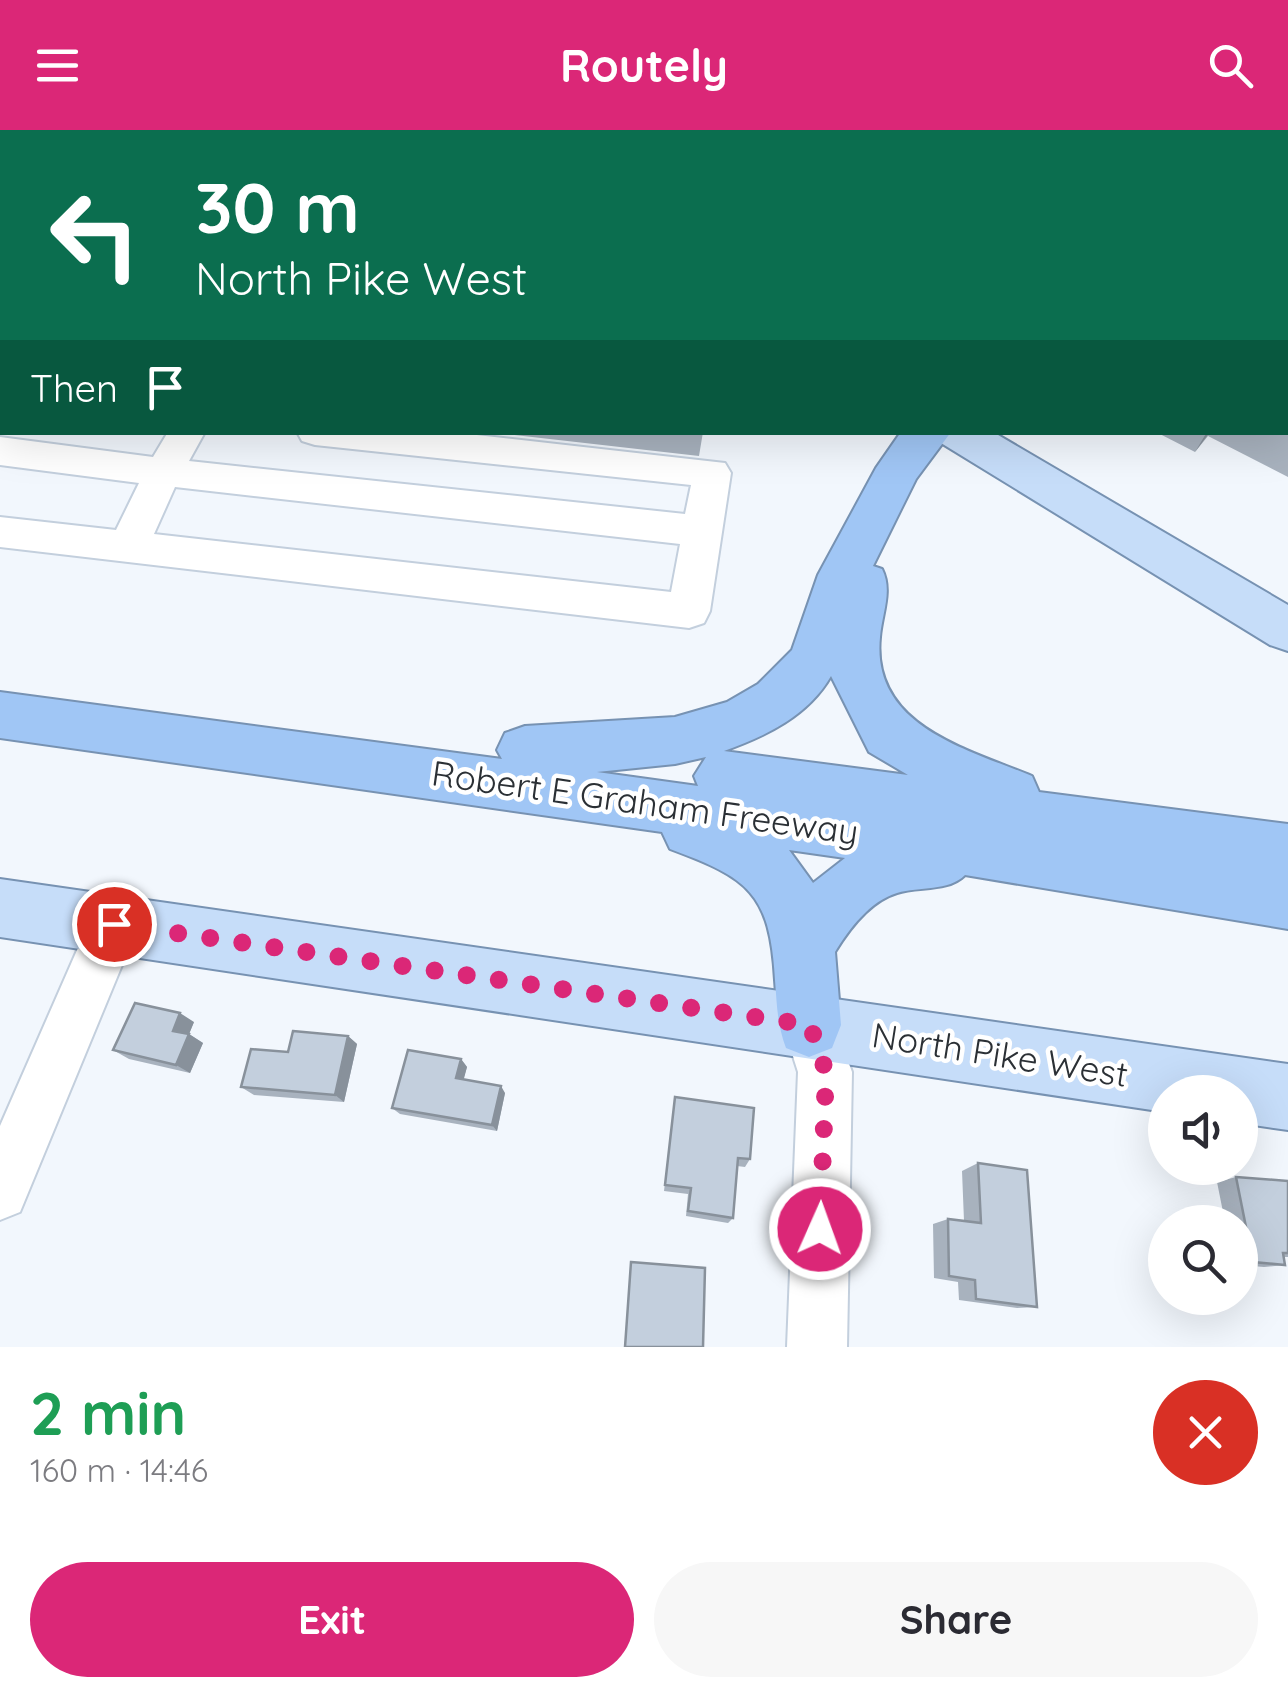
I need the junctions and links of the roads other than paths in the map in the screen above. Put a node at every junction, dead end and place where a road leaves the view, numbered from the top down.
1 (185, 435) edge
2 (374, 435) edge
3 (927, 435) edge
4 (962, 435) edge
5 (452, 439) edge
6 (0, 452) edge
7 (163, 472) junction
8 (876, 511) junction
9 (702, 531) junction
10 (0, 532) edge
11 (128, 546) junction
12 (1288, 630) edge
13 (0, 682) edge
14 (0, 715) edge
15 (532, 769) junction
16 (1078, 843) junction
17 (1288, 851) edge
18 (1288, 900) edge
19 (0, 908) edge
20 (114, 924) junction
21 (805, 944) junction
22 (810, 1025) junction
23 (1288, 1097) edge
24 (0, 1192) edge
25 (816, 1347) edge

1 - 7 street
2 - 5 street
3 - 8 highway
4 - 12 main road
5 - 9 street
6 - 7 street
7 - 9 street
7 - 11 street
8 - 15 highway
8 - 16 highway
9 - 11 street
10 - 11 street
13 - 15 highway, Robert E Graham Freeway
14 - 15 highway, Robert E Graham Freeway
15 - 16 highway, Robert E Graham Freeway
15 - 21 highway
16 - 17 highway, Robert E Graham Freeway
16 - 18 highway, Robert E Graham Freeway
16 - 21 highway
19 - 20 main road, North Pike West
20 - 22 main road, North Pike West
20 - 24 street
21 - 22 highway
22 - 23 main road, North Pike West
22 - 25 street

